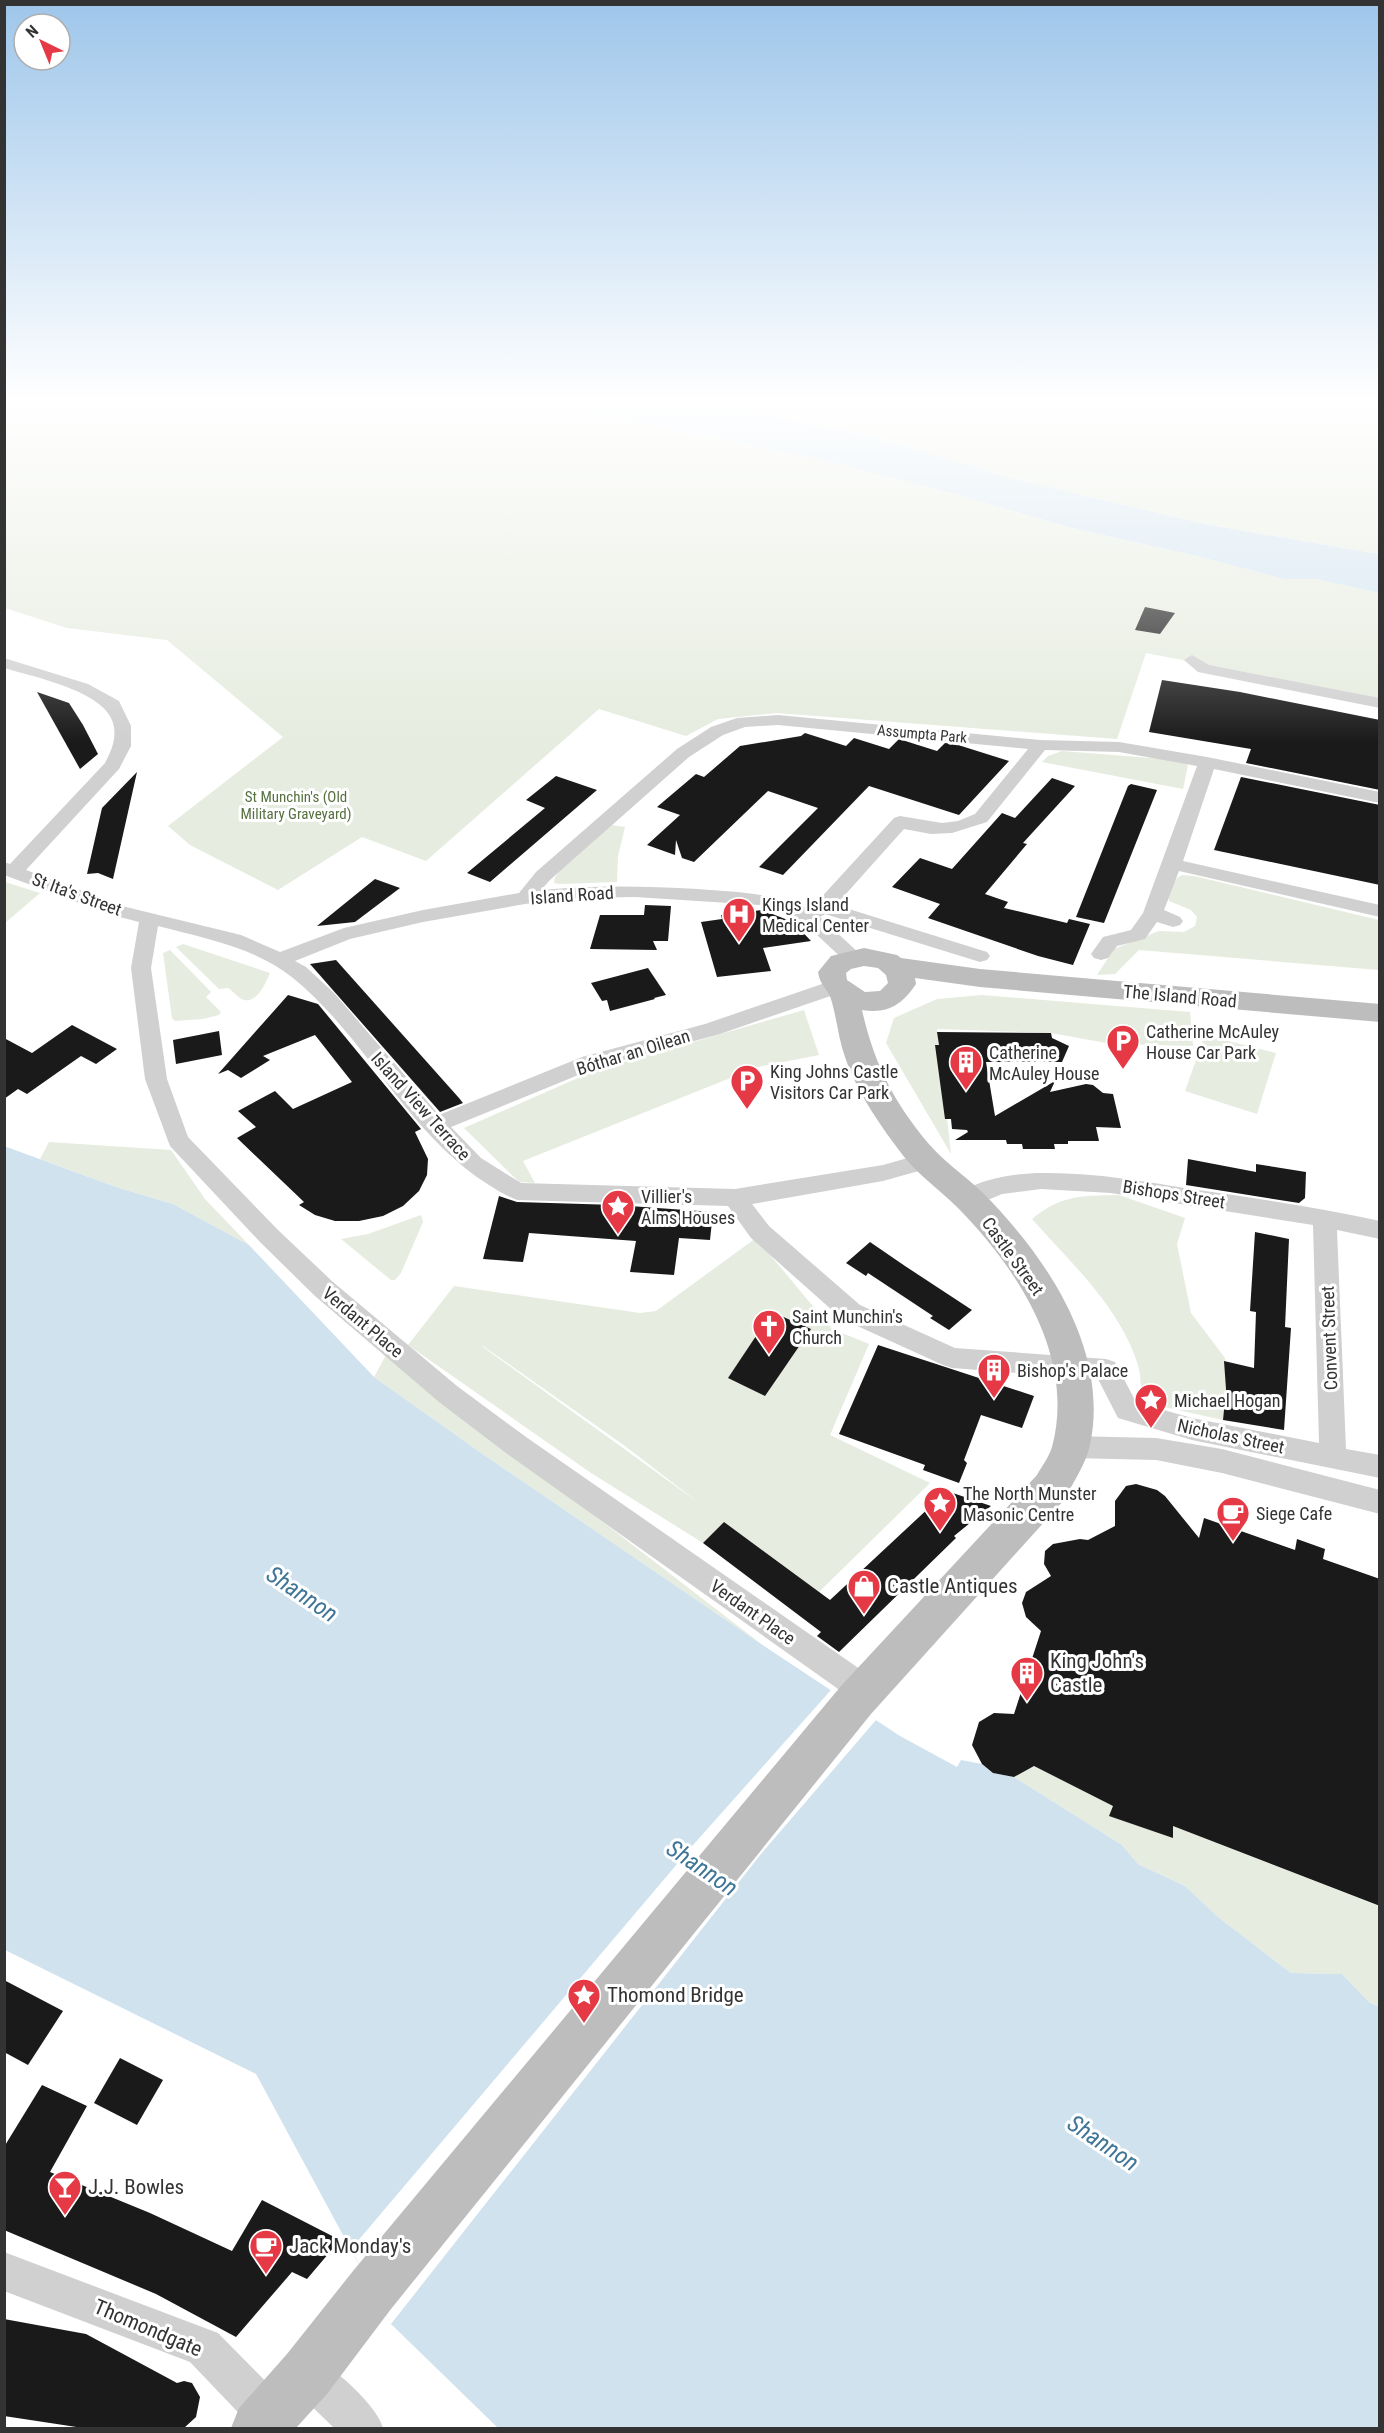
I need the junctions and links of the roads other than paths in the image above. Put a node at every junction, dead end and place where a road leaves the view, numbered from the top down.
1 (1192, 660) dead end
2 (4, 663) edge
3 (1380, 703) edge
4 (1040, 745) junction
5 (1208, 762) junction
6 (1380, 798) edge
7 (1172, 864) junction
8 (9, 870) edge
9 (525, 898) junction
10 (1380, 911) edge
11 (815, 912) junction
12 (1153, 913) junction
13 (150, 919) junction
14 (1173, 921) dead end
15 (1101, 954) dead end
16 (853, 958) junction
17 (279, 960) junction
18 (980, 967) junction
19 (892, 986) junction
20 (840, 992) junction
21 (1380, 1013) edge
22 (854, 1035) junction
23 (435, 1125) junction
24 (925, 1161) junction
25 (735, 1198) junction
26 (969, 1199) junction
27 (1325, 1218) junction
28 (1380, 1230) edge
29 (1072, 1368) junction
30 (1071, 1447) junction
31 (1334, 1458) junction
32 (1380, 1467) edge
33 (1380, 1502) edge
34 (861, 1695) junction
35 (4, 2271) edge
36 (307, 2374) junction
37 (265, 2422) edge
38 (363, 2428) edge

1 - 3 street
2 - 8 street
4 - 5 street, Assumpta Park
4 - 9 street, Assumpta Park
4 - 11 street
5 - 6 street, Assumpta Park
5 - 7 street
7 - 10 street
7 - 12 street
8 - 13 street, St Ita's Street
9 - 11 street, Island Road
9 - 17 street, Island Road
11 - 16 street, Island Road
11 - 18 street
12 - 14 street
12 - 15 street
13 - 17 street
13 - 34 street, Verdant Place
16 - 19 main road
16 - 20 main road
17 - 23 street, Island View Terrace
18 - 19 main road, The Island Road
18 - 21 main road, The Island Road
19 - 20 main road
19 - 22 main road
20 - 22 main road, Castle Street
20 - 23 street, Bóthar an Oilean
22 - 24 main road, Castle Street
23 - 25 street, Island View Terrace
24 - 25 street, Island View Terrace
24 - 26 main road, Castle Street
25 - 29 street
26 - 27 street, Bishops Street
26 - 29 main road, Castle Street
27 - 28 street, Bishops Street
27 - 31 street, Convent Street
29 - 30 main road, Castle Street
29 - 31 street, Nicholas Street
30 - 33 street, Nicholas Street
30 - 34 main road, Castle Street
31 - 32 street, Nicholas Street
34 - 36 main road
35 - 37 street, Thomondgate
36 - 37 main road
36 - 38 street

